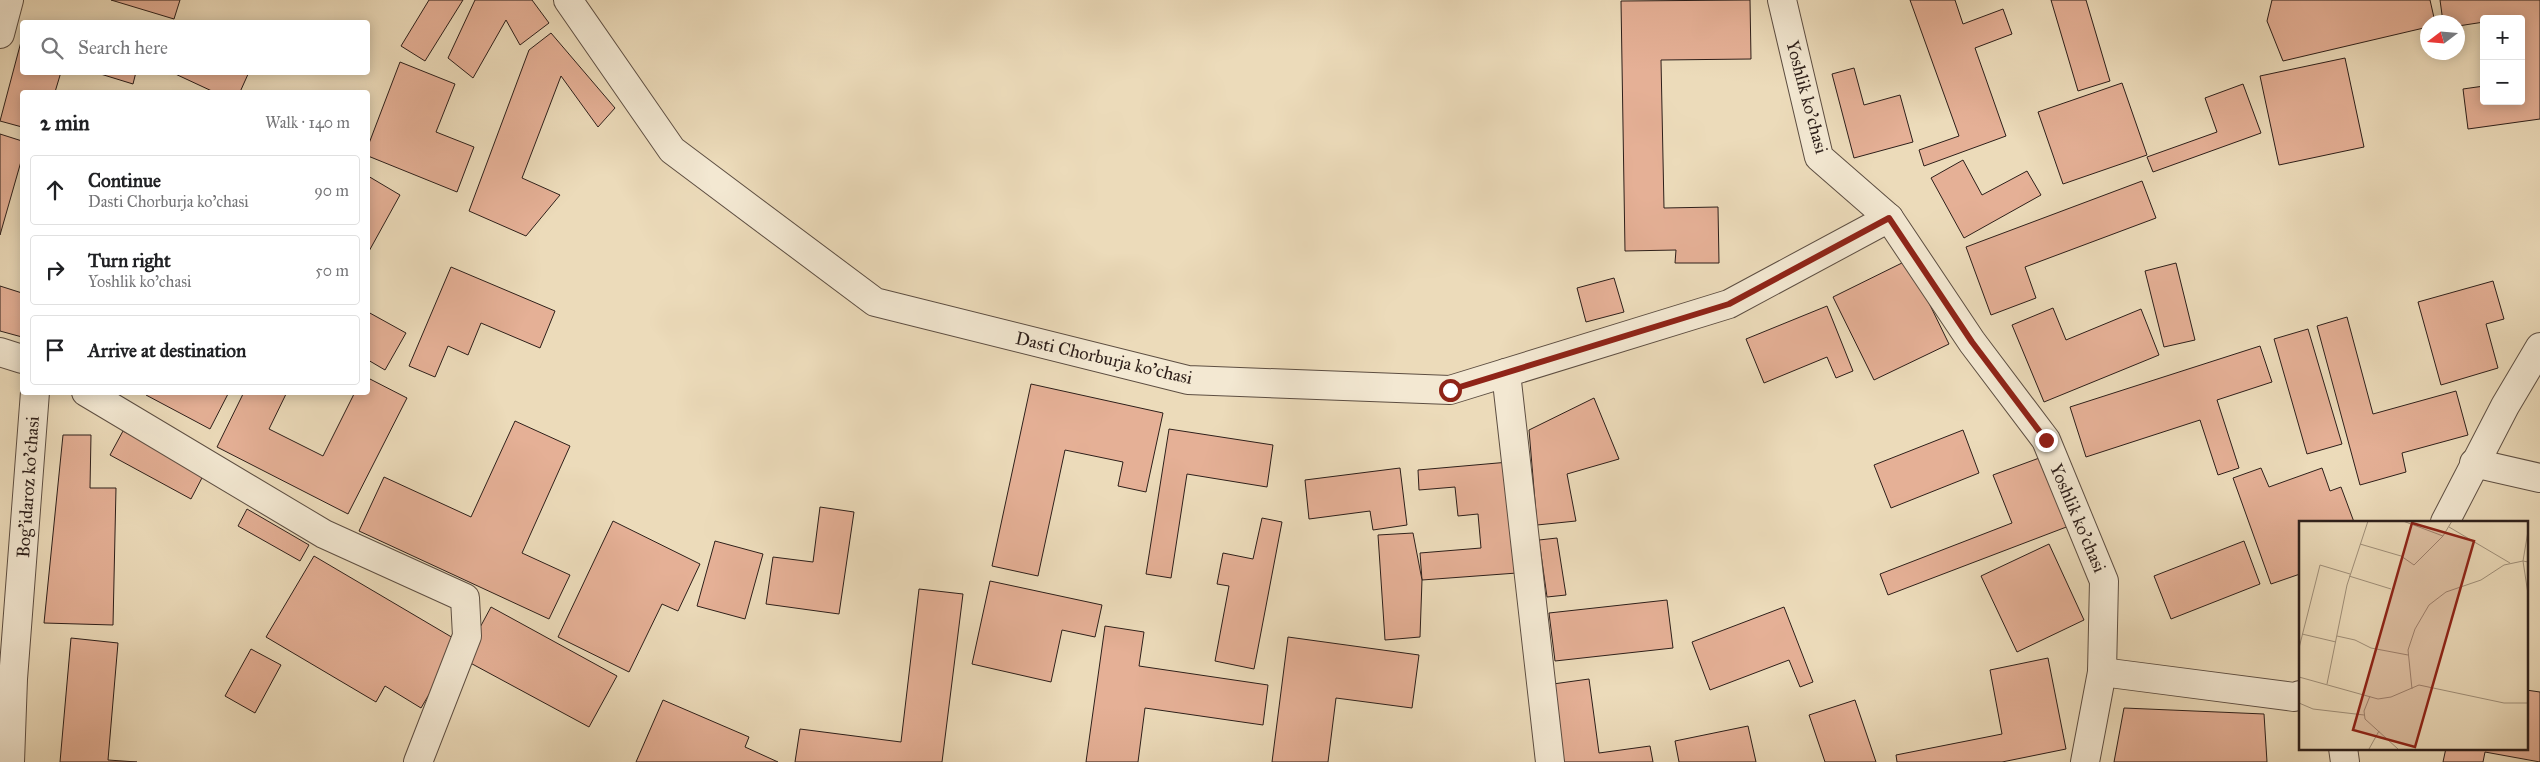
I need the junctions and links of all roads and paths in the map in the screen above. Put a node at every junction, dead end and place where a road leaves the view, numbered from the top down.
1 (9, 0) edge
2 (568, 0) edge
3 (1782, 0) edge
4 (0, 34) edge
5 (1889, 218) junction
6 (2540, 347) edge
7 (0, 352) edge
8 (20, 358) edge
9 (1506, 373) junction
10 (35, 395) edge
11 (91, 395) edge
12 (2474, 463) junction
13 (2540, 478) edge
14 (2445, 521) edge
15 (2102, 672) junction
16 (2299, 695) edge
17 (10, 762) edge
18 (418, 762) edge
19 (1550, 762) edge
20 (2085, 762) edge

1 - 4 street
2 - 9 street, Dasti Chorburja ko'chasi
3 - 5 street, Yoshlik ko'chasi
5 - 9 street, Dasti Chorburja ko'chasi
5 - 15 street, Yoshlik ko'chasi
6 - 12 street
7 - 8 street
9 - 19 street
10 - 17 street, Bog'idaroz ko'chasi
11 - 18 street
12 - 13 street
12 - 14 street
15 - 16 street
15 - 20 street, Yoshlik ko'chasi

